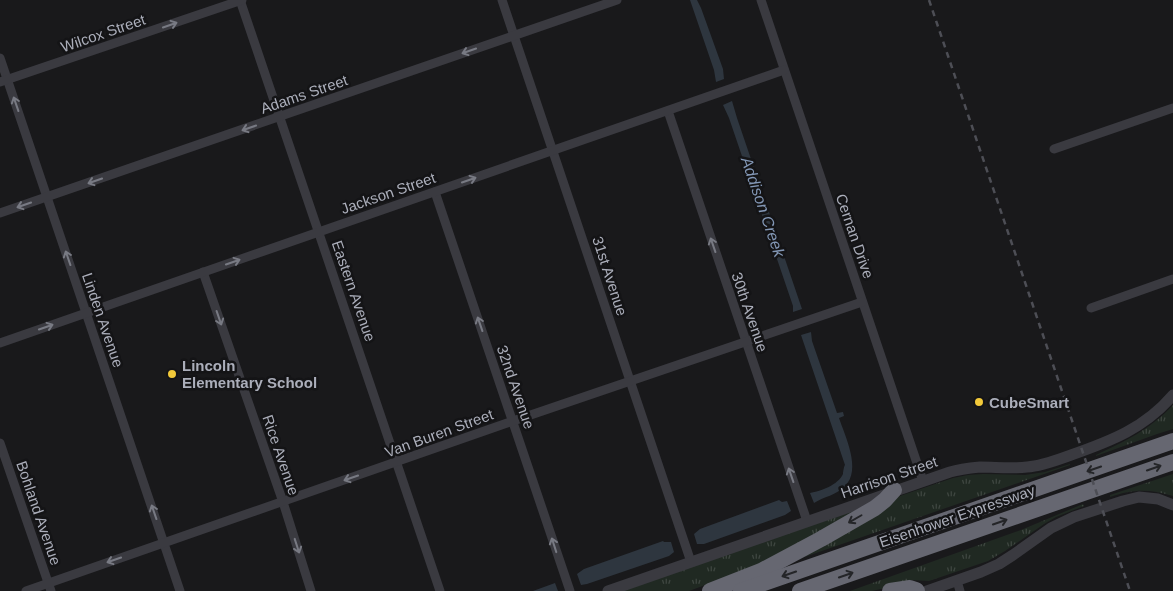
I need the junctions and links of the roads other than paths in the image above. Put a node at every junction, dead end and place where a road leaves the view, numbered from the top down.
1 (241, 0) edge
2 (502, 0) edge
3 (617, 0) edge
4 (761, 0) edge
5 (515, 35) junction
6 (0, 58) edge
7 (784, 70) junction
8 (4, 81) edge
9 (1173, 108) edge
10 (668, 111) junction
11 (280, 117) junction
12 (1054, 149) dead end
13 (554, 150) junction
14 (435, 192) junction
15 (47, 197) junction
16 (0, 213) edge
17 (319, 232) junction
18 (203, 272) junction
19 (1173, 279) edge
20 (862, 302) junction
21 (1091, 308) dead end
22 (86, 313) junction
23 (746, 342) junction
24 (0, 343) edge
25 (630, 381) junction
26 (1173, 395) edge
27 (513, 421) junction
28 (1173, 441) edge
29 (0, 443) edge
30 (397, 462) junction
31 (1173, 462) edge
32 (923, 481) junction
33 (894, 490) junction
34 (283, 502) junction
35 (1173, 505) edge
36 (807, 521) junction
37 (164, 543) junction
38 (691, 562) junction
39 (958, 586) edge
40 (50, 587) edge
41 (26, 591) edge
42 (180, 591) edge
43 (311, 591) edge
44 (440, 591) edge
45 (570, 591) edge
46 (608, 591) edge
47 (710, 591) edge
48 (741, 591) edge
49 (800, 591) edge
50 (890, 591) edge
51 (917, 591) edge
52 (927, 591) edge

8 -> 1 street, Wilcox Street
1 - 11 street, Eastern Avenue
2 - 5 street, 31st Avenue
3 - 5 street, Adams Street
4 - 7 street, Cernan Drive
5 -> 11 street, Adams Street
5 - 13 street, 31st Avenue
6 - 8 street, Linden Avenue
7 - 10 street, Jackson Street
7 - 20 street, Cernan Drive
15 -> 8 street, Linden Avenue
9 - 12 street
10 - 13 street, Jackson Street
23 -> 10 street, 30th Avenue
11 -> 15 street, Adams Street
11 - 17 street, Eastern Avenue
14 -> 13 street, Jackson Street
13 - 25 street, 31st Avenue
14 - 17 street, Jackson Street
27 -> 14 street, 32nd Avenue
15 -> 16 street, Adams Street
22 -> 15 street, Linden Avenue
18 -> 17 street, Jackson Street
17 - 30 street, Eastern Avenue
18 - 22 street, Jackson Street
18 -> 34 street, Rice Avenue
19 - 21 street
20 - 23 street, Van Buren Street
20 - 32 street, Cernan Drive
24 -> 22 street, Jackson Street
37 -> 22 street, Linden Avenue
23 - 25 street, Van Buren Street
36 -> 23 street, 30th Avenue
25 - 27 street, Van Buren Street
25 - 38 street, 31st Avenue
26 - 32 street, Harrison Street
27 - 30 street, Van Buren Street
45 -> 27 street, 32nd Avenue
28 -> 48 highway, Eisenhower Expressway
29 - 40 street, Bohland Avenue
30 -> 34 street, Van Buren Street
30 - 44 street, Eastern Avenue
49 -> 31 highway, Eisenhower Expressway
32 - 33 street, Harrison Street
33 - 36 street, Harrison Street
33 -> 47 highway
34 - 37 street, Van Buren Street
34 -> 43 street, Rice Avenue
35 - 39 street
36 - 38 street, Harrison Street
37 -> 40 street, Van Buren Street
37 - 42 street, Linden Avenue
38 - 46 street, Harrison Street
39 - 52 street
40 - 41 street, Van Buren Street
50 - 51 highway

